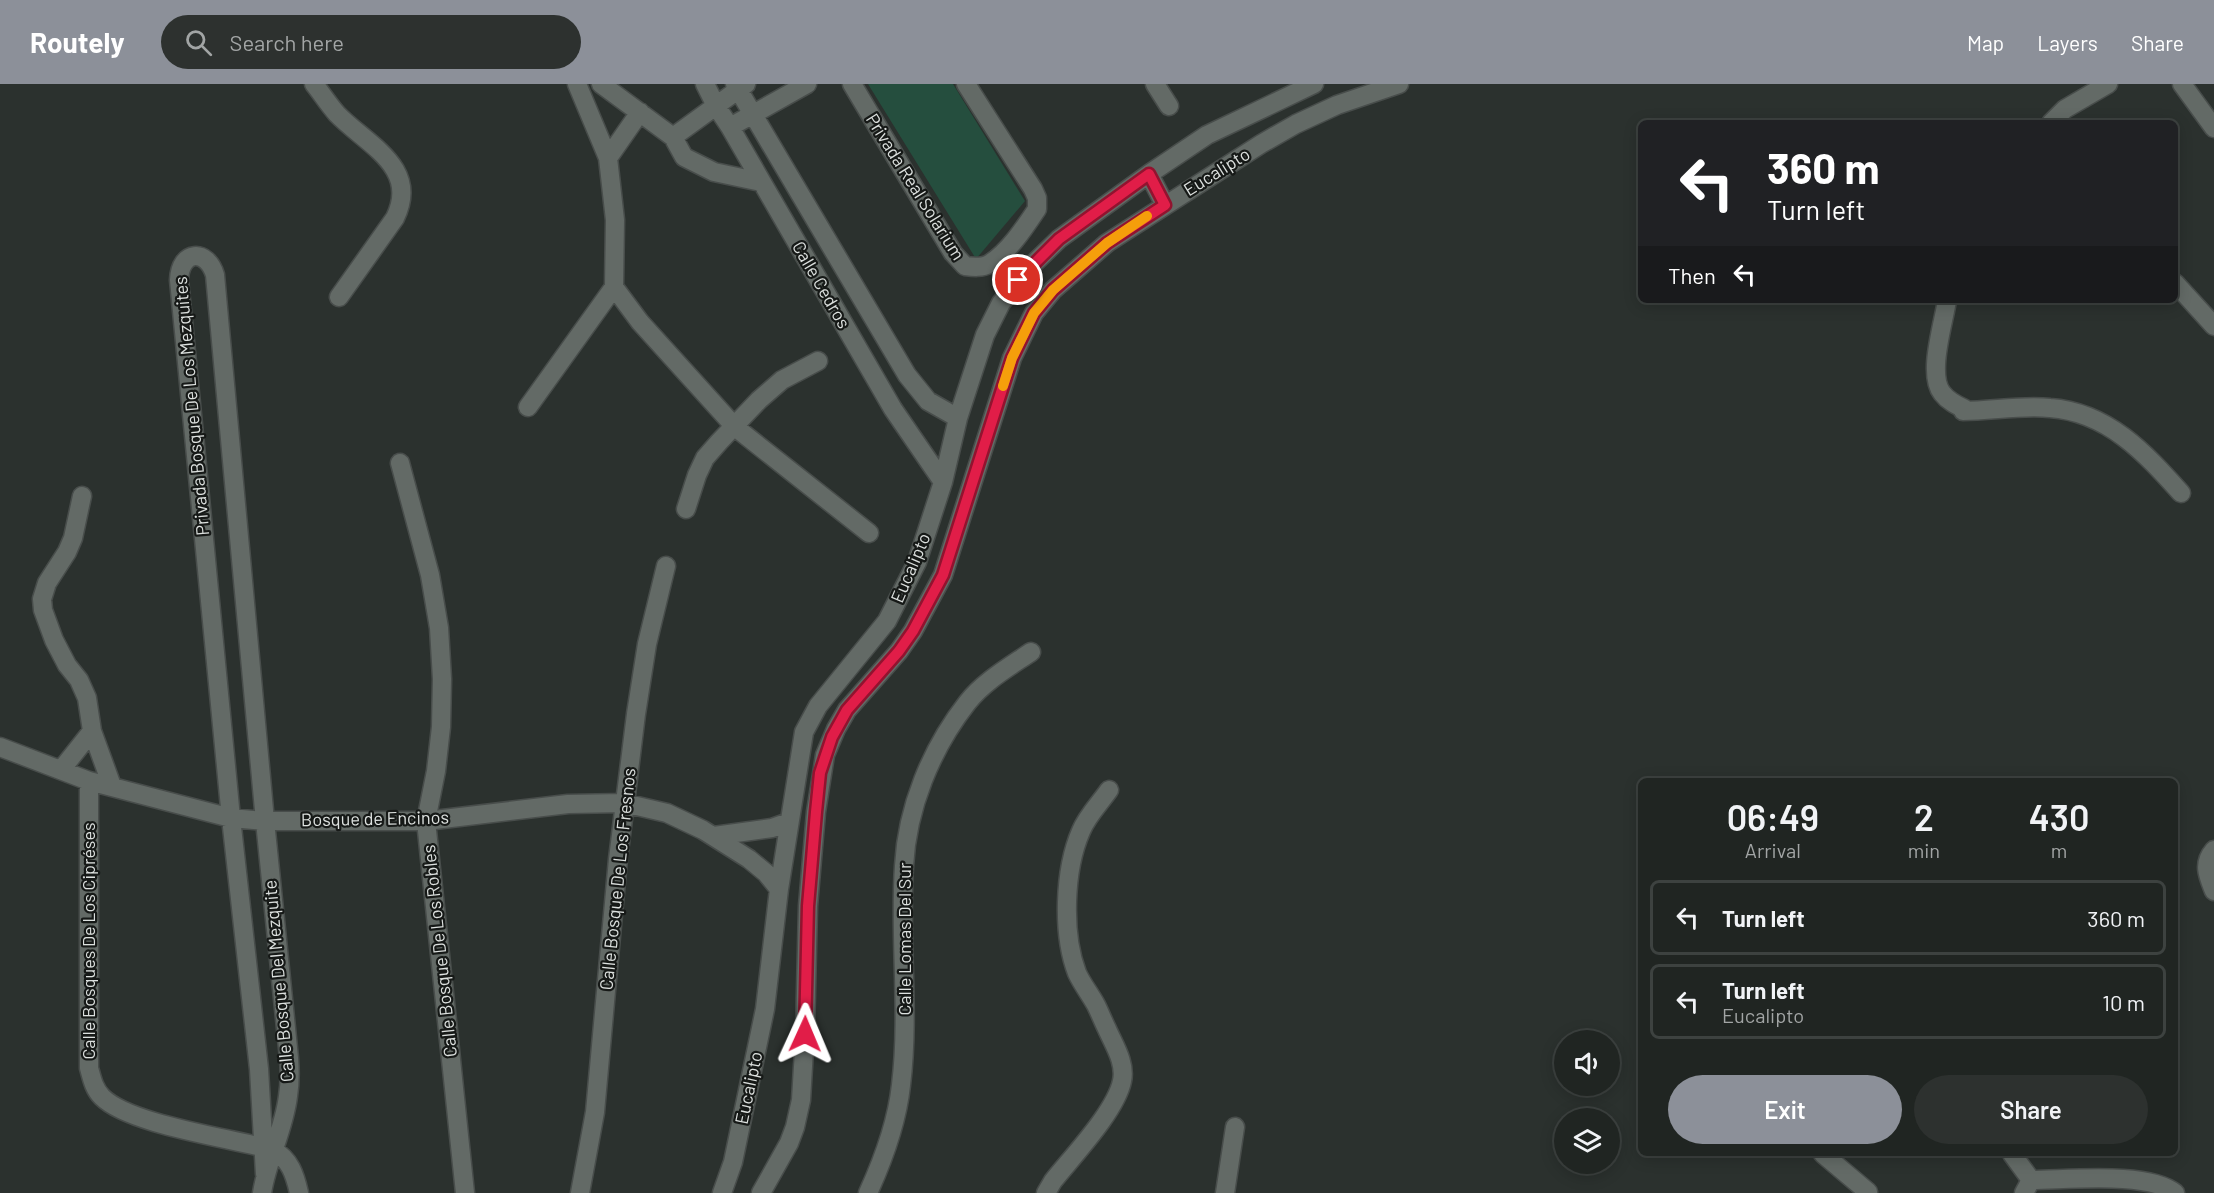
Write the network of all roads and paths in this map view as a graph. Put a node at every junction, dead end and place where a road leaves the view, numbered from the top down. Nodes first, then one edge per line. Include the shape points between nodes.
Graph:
1 (315, 84) edge
2 (577, 84) edge
3 (601, 84) edge
4 (705, 84) edge
5 (807, 84) edge
6 (852, 84) edge
7 (966, 84) edge
8 (1155, 84) edge
9 (1314, 84) edge
10 (1399, 84) edge
11 (2108, 84) edge
12 (2182, 84) edge
13 (740, 86) edge
14 (716, 106) junction
15 (1169, 106) dead end
16 (640, 112) junction
17 (752, 113) junction
18 (2053, 120) edge
19 (730, 127) junction
20 (2214, 128) edge
21 (673, 137) junction
22 (608, 158) junction
23 (1149, 174) junction
24 (761, 182) junction
25 (1165, 205) junction
26 (2178, 286) edge
27 (614, 287) junction
28 (339, 297) dead end
29 (1946, 303) edge
30 (2214, 326) edge
31 (818, 361) dead end
32 (916, 389) junction
33 (528, 407) dead end
34 (893, 409) junction
35 (958, 418) junction
36 (735, 427) junction
37 (400, 463) dead end
38 (943, 482) junction
39 (2181, 493) dead end
40 (82, 496) dead end
41 (686, 509) dead end
42 (869, 533) dead end
43 (666, 567) dead end
44 (1031, 652) dead end
45 (92, 731) junction
46 (0, 747) edge
47 (60, 770) junction
48 (89, 780) junction
49 (112, 786) junction
50 (1109, 790) dead end
51 (624, 803) junction
52 (231, 818) junction
53 (265, 821) junction
54 (426, 821) junction
55 (789, 822) junction
56 (714, 836) junction
57 (2214, 850) edge
58 (779, 889) junction
59 (2214, 891) edge
60 (1235, 1127) dead end
61 (268, 1148) junction
62 (1825, 1156) edge
63 (2013, 1156) edge
64 (2028, 1186) edge
65 (1054, 1189) edge
66 (1868, 1192) edge
67 (262, 1193) edge
68 (299, 1193) edge
69 (465, 1193) edge
70 (580, 1193) edge
71 (722, 1193) edge
72 (761, 1193) edge
73 (868, 1193) edge
74 (1226, 1193) edge
75 (2175, 1193) edge

1 - 28 street via 336,113 387,156 398,171 402,190 396,218
2 - 22 street
3 - 16 street
4 - 14 street, Calle Cedros
5 - 17 street
6 - 7 street, Privada Real Solarium via 960,262 981,267 1017,238 1037,209 1037,198
8 - 15 street
9 - 23 street, Eucalipto via 1207,135
10 - 25 street, Eucalipto via 1296,124
11 - 18 street
12 - 20 street
13 - 14 street
13 - 17 street, Calle Cedros
14 - 19 street, Calle Cedros
14 - 21 street
16 - 21 street
16 - 22 street
17 - 19 street
17 - 32 street, Calle Cedros
19 - 24 street, Calle Cedros
21 - 24 street via 684,158 714,172
22 - 27 street via 615,220
23 - 25 street
23 - 35 street, Eucalipto via 1059,239 1010,290 985,335
24 - 34 street, Calle Cedros
25 - 72 street, Eucalipto via 1107,243 1053,290 1034,313 1012,358 943,575 913,631 847,710 832,737 820,773 814,823 801,1100 789,1143
26 - 30 street
27 - 33 street
27 - 36 street via 639,322
29 - 39 street via 1937,345 1936,378 1940,391 1950,402 1963,411 2051,408 2092,417 2128,438
31 - 36 street via 782,380
32 - 34 street
32 - 35 street, Calle Cedros via 938,408
34 - 38 street, Calle Cedros
35 - 38 street, Eucalipto
36 - 41 street via 705,458
36 - 42 street
37 - 54 street, Calle Bosque De Los Robles via 430,575 439,628 441,727
38 - 55 street, Eucalipto via 918,562 900,598 887,621 818,706 804,732
40 - 45 street via 73,538 42,599 54,640 87,698
43 - 51 street, Calle Bosque De Los Fresnos via 647,644
44 - 73 street, Calle Lomas Del Sur via 968,701 942,740 915,805 904,865 902,1084 885,1155
45 - 47 street
45 - 49 street
46 - 47 street, Bosque de Encinos
47 - 48 street, Bosque de Encinos
48 - 49 street, Bosque de Encinos
48 - 61 street, Calle Bosques De Los Cipréses via 89,1068 94,1086 114,1106 132,1114
49 - 52 street, Bosque de Encinos
50 - 65 street via 1082,829 1074,851 1068,875 1067,922 1078,975 1119,1056 1122,1081 1109,1110
51 - 54 street, Bosque de Encinos via 568,804
51 - 56 street, Bosque de Encinos via 667,813
51 - 70 street, Calle Bosque De Los Fresnos via 595,1112
52 - 53 street, Bosque de Encinos
52 - 53 street, Privada Bosque De Los Mezquites via 179,280 182,263 193,256 206,259 215,275
52 - 61 street, Calle Bosque Del Mezquite
53 - 54 street, Bosque de Encinos
53 - 61 street, Calle Bosque Del Mezquite via 289,1058 289,1096
54 - 69 street, Calle Bosque De Los Robles
55 - 56 street
55 - 58 street, Eucalipto
56 - 58 street, Bosque de Encinos via 766,873
57 - 59 street via 2207,858 2206,871
58 - 71 street, Eucalipto via 765,1009 733,1162
60 - 74 street
61 - 67 street, Calle Bosque Del Mezquite
61 - 68 street via 290,1165
62 - 66 street
63 - 64 street
64 - 75 street via 2139,1179

